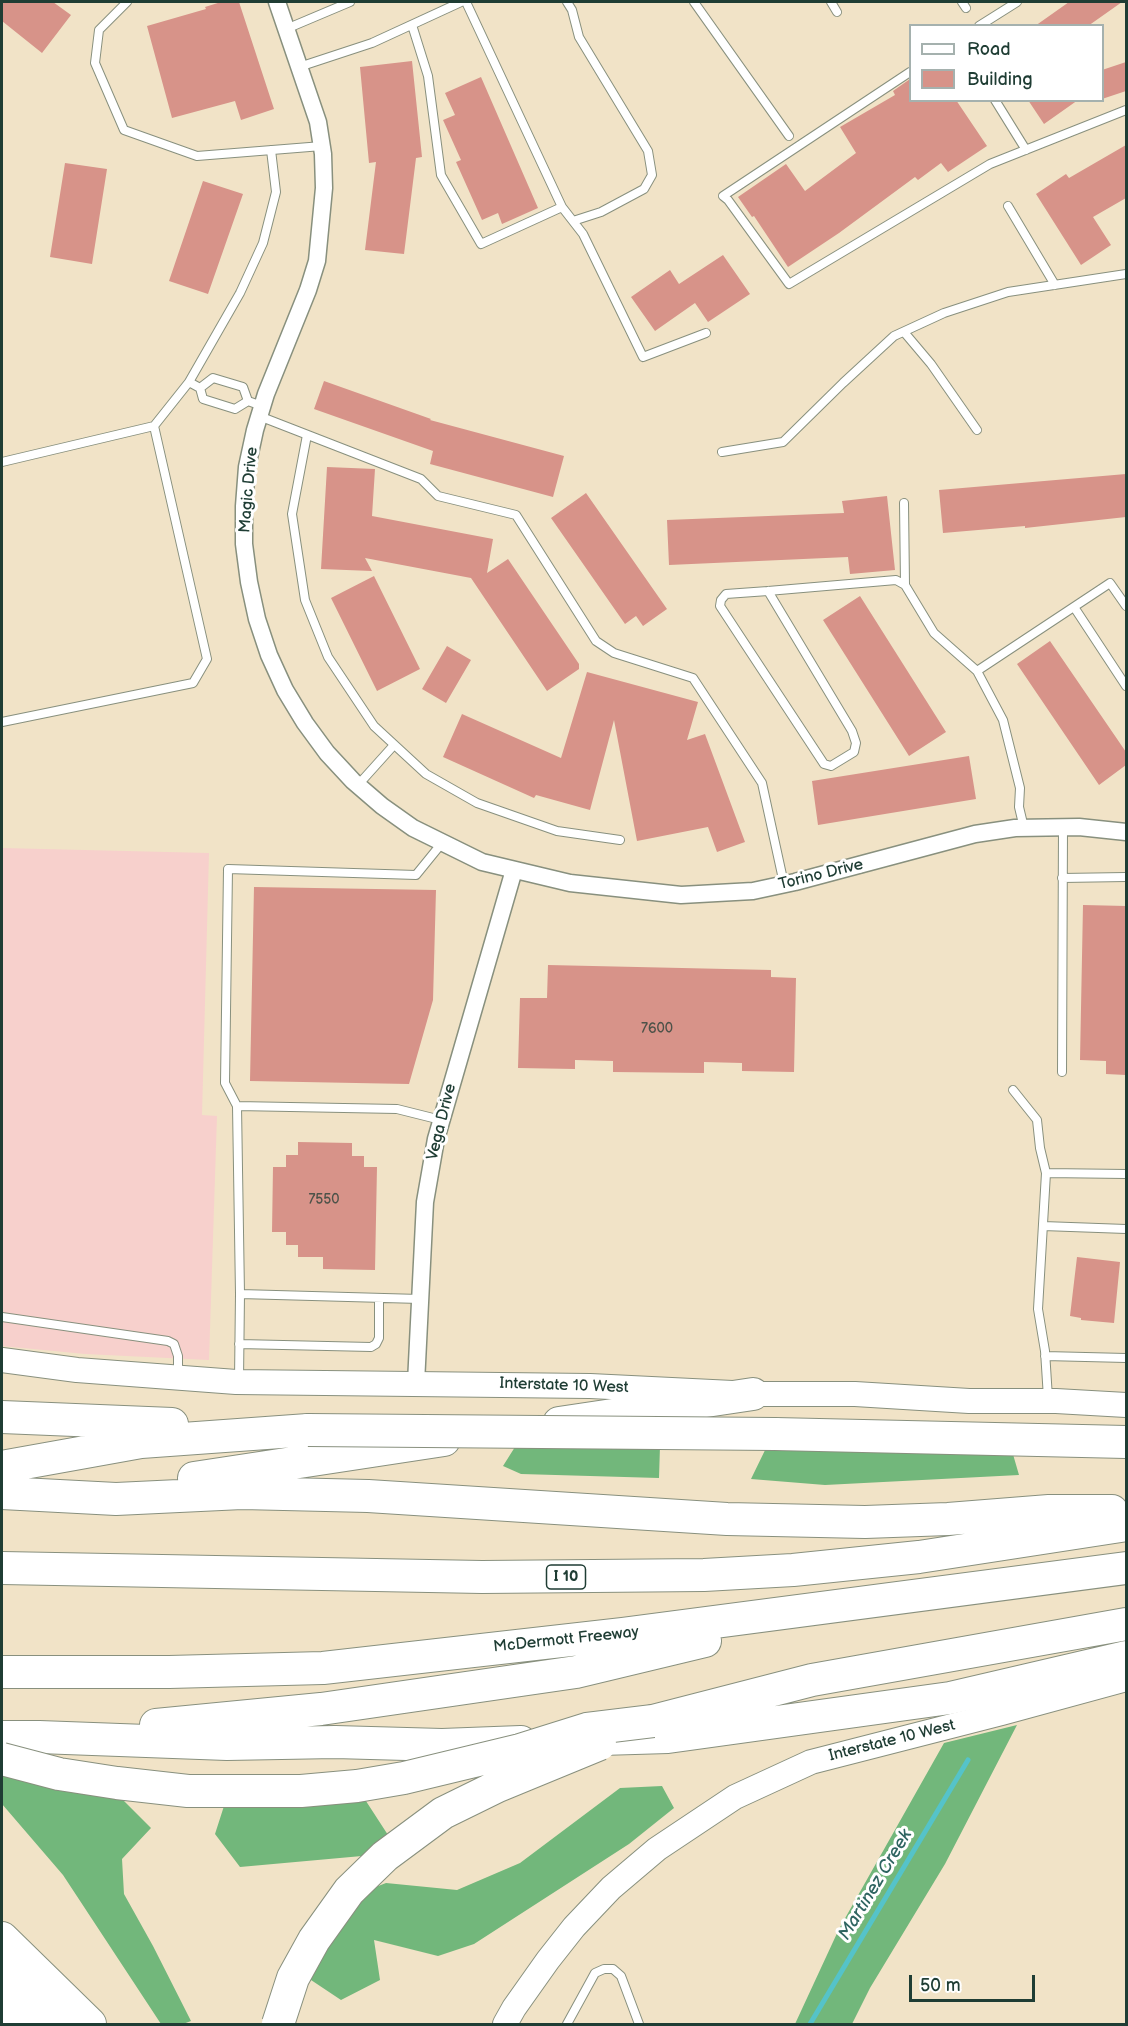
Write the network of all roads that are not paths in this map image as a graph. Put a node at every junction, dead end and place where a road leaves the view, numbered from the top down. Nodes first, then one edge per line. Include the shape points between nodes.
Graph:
1 (127, 2) edge
2 (277, 2) edge
3 (350, 2) edge
4 (461, 2) edge
5 (466, 2) edge
6 (567, 2) edge
7 (694, 2) edge
8 (831, 2) edge
9 (1017, 2) edge
10 (837, 12) dead end
11 (983, 24) edge
12 (412, 25) junction
13 (286, 29) junction
14 (299, 67) junction
15 (909, 73) edge
16 (995, 102) edge
17 (1126, 110) edge
18 (789, 136) dead end
19 (322, 146) junction
20 (271, 150) junction
21 (1026, 150) junction
22 (1008, 206) dead end
23 (562, 207) junction
24 (573, 221) junction
25 (1126, 274) edge
26 (1055, 285) junction
27 (904, 332) junction
28 (706, 333) dead end
29 (189, 382) junction
30 (200, 388) junction
31 (256, 408) junction
32 (154, 426) junction
33 (977, 430) dead end
34 (307, 435) junction
35 (722, 452) dead end
36 (2, 462) edge
37 (904, 503) dead end
38 (905, 585) junction
39 (768, 591) junction
40 (1126, 606) edge
41 (1074, 607) junction
42 (977, 671) junction
43 (1126, 686) edge
44 (2, 722) edge
45 (394, 745) junction
46 (358, 785) junction
47 (1063, 827) junction
48 (1024, 828) junction
49 (1126, 832) edge
50 (620, 840) dead end
51 (442, 843) junction
52 (514, 870) junction
53 (1126, 877) edge
54 (1062, 878) junction
55 (784, 884) junction
56 (1062, 1072) dead end
57 (1013, 1090) dead end
58 (237, 1106) junction
59 (441, 1120) junction
60 (1046, 1173) junction
61 (1126, 1174) edge
62 (1043, 1226) junction
63 (1126, 1229) edge
64 (240, 1294) junction
65 (379, 1298) junction
66 (420, 1299) junction
67 (2, 1317) edge
68 (239, 1344) junction
69 (1045, 1356) junction
70 (1126, 1358) edge
71 (2, 1360) edge
72 (178, 1378) junction
73 (239, 1382) junction
74 (416, 1383) junction
75 (753, 1394) junction
76 (1048, 1401) junction
77 (1126, 1405) edge
78 (2, 1418) edge
79 (308, 1430) junction
80 (1126, 1442) edge
81 (2, 1467) edge
82 (13, 1493) edge
83 (1126, 1511) edge
84 (1126, 1525) edge
85 (2, 1568) edge
86 (1126, 1568) edge
87 (868, 1603) junction
88 (1126, 1624) edge
89 (1126, 1657) edge
90 (2, 1672) edge
91 (1126, 1679) edge
92 (653, 1721) junction
93 (2, 1737) edge
94 (39, 1737) junction
95 (2, 1760) edge
96 (2, 1938) edge
97 (2, 1962) edge
98 (2, 1999) edge
99 (19, 2025) edge
100 (54, 2025) edge
101 (90, 2025) edge
102 (278, 2025) edge
103 (505, 2025) edge
104 (567, 2025) edge
105 (639, 2025) edge

1 - 20 lane via 99,30 95,63 124,130 196,156
2 - 13 street, Magic Drive
3 - 13 lane
4 - 12 lane
5 - 23 lane
6 - 24 lane via 579,37 648,151 652,175 644,189 601,212
7 - 18 lane
8 - 10 lane
9 - 11 lane
12 - 14 lane via 372,44
12 - 23 lane via 428,76 441,175 481,244
13 - 14 street, Magic Drive
14 - 19 street, Magic Drive
15 - 21 lane via 723,196 789,284 990,164
16 - 21 lane
17 - 21 lane
19 - 20 lane
19 - 31 street, Magic Drive via 324,189 317,261
20 - 29 lane via 276,192 263,243 240,293
22 - 26 lane
23 - 24 lane
24 - 28 lane via 643,357
25 - 26 lane
26 - 27 lane via 1008,292 944,313
27 - 33 lane
27 - 35 lane via 894,336 843,382 783,442
29 - 30 lane
29 - 32 lane
30 - 31 lane via 203,399 235,410
30 - 31 lane via 213,378 243,387
31 - 34 lane
31 - 46 street, Magic Drive via 247,467 244,544 257,619 285,690 305,723
32 - 36 lane
32 - 44 lane via 207,659 194,683
34 - 45 lane via 292,514 305,600 327,657 374,726
34 - 55 lane via 421,479 438,496 516,514 596,641 614,653 693,678 762,783
37 - 38 lane
38 - 39 lane via 896,580
38 - 42 lane via 934,633
39 - 39 lane via 726,594 720,606 824,764 831,766 854,752 852,731
40 - 41 lane via 1110,583
41 - 42 lane
41 - 43 lane
42 - 48 lane via 1003,720 1020,788
45 - 46 lane
45 - 50 lane via 426,774 477,803 557,831
46 - 51 street, Magic Drive via 413,828
47 - 48 street, Torino Drive
47 - 49 street, Torino Drive
47 - 54 lane
48 - 55 street, Torino Drive via 975,834
51 - 52 street, Magic Drive via 482,862
51 - 58 lane via 416,875 228,869 225,1083
52 - 55 street, Torino Drive via 570,884 681,895 753,891
52 - 59 street, Vega Drive
53 - 54 lane
54 - 56 lane
57 - 60 lane via 1037,1120
58 - 59 lane via 397,1109
58 - 64 lane
59 - 66 street, Vega Drive via 425,1202
60 - 61 lane
60 - 62 lane
62 - 63 lane
62 - 69 lane via 1038,1309
64 - 65 lane
64 - 68 lane
65 - 66 lane
65 - 68 lane via 379,1338 371,1347
66 - 74 street, Vega Drive
67 - 72 lane via 168,1341 174,1344 178,1356
68 - 73 lane
69 - 70 lane
69 - 76 lane
71 - 72 main road, Interstate 10 West
72 - 73 main road, Interstate 10 West
73 - 74 main road, Interstate 10 West
74 - 75 main road, Interstate 10 West
75 - 76 main road, Interstate 10 West
75 - 82 highway via 178,1480
76 - 77 main road, Interstate 10 West
78 - 79 highway
79 - 80 highway, bridge
79 - 81 highway via 141,1442
82 - 83 highway via 116,1499 242,1493 368,1496 727,1519 865,1522 1049,1511
84 - 85 highway, I 10 via 919,1557 704,1575 482,1577
86 - 87 highway, McDermott Freeway
87 - 90 highway, McDermott Freeway via 323,1668
87 - 94 highway via 576,1672 321,1709
88 - 92 highway via 812,1680
89 - 94 highway via 950,1698 668,1737 442,1745 227,1744
91 - 103 main road, Interstate 10 West via 811,1762 735,1797 657,1849 611,1888 548,1960
92 - 95 highway, bridge via 587,1729 404,1778 301,1791 176,1790 117,1784
92 - 102 highway, bridge via 442,1813 385,1856 349,1891 314,1940 293,1978
93 - 94 highway
96 - 101 highway
97 - 100 highway
98 - 99 highway
104 - 105 lane via 596,1973 604,1969 613,1969 621,1976

